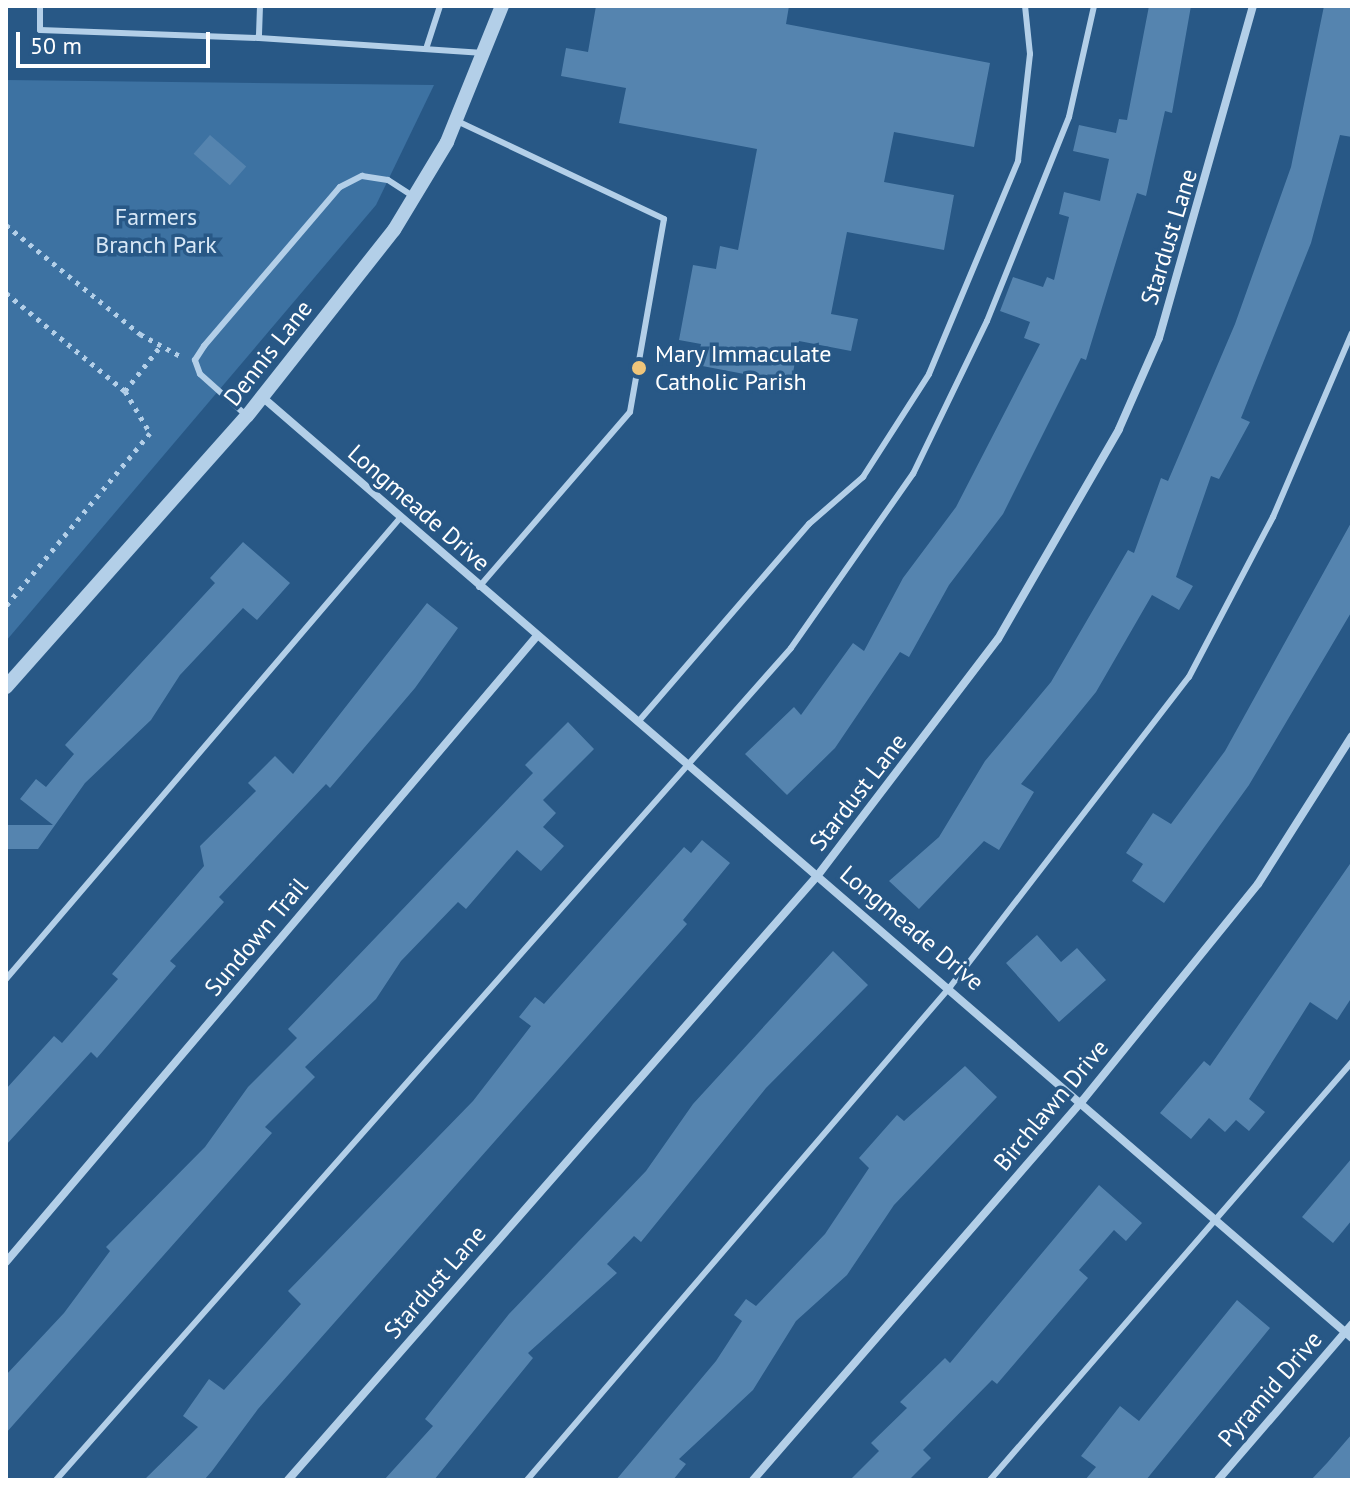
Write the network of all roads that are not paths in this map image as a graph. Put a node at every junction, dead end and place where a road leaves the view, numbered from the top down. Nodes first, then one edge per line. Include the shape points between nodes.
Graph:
1 (40, 6) edge
2 (260, 6) edge
3 (440, 6) edge
4 (502, 6) edge
5 (1025, 6) edge
6 (1094, 6) edge
7 (1253, 6) edge
8 (259, 38) junction
9 (426, 49) junction
10 (484, 53) junction
11 (456, 120) junction
12 (416, 198) junction
13 (1352, 333) edge
14 (261, 396) junction
15 (247, 416) junction
16 (400, 518) junction
17 (479, 587) junction
18 (536, 637) junction
19 (6, 687) edge
20 (638, 722) junction
21 (1352, 736) edge
22 (686, 764) junction
23 (818, 875) junction
24 (6, 979) edge
25 (950, 987) junction
26 (1352, 1062) edge
27 (1083, 1100) junction
28 (1217, 1217) junction
29 (6, 1262) edge
30 (1352, 1324) edge
31 (1349, 1335) edge
32 (56, 1480) edge
33 (288, 1480) edge
34 (527, 1480) edge
35 (753, 1480) edge
36 (990, 1480) edge
37 (1218, 1480) edge

1 - 8 lane via 40,30
2 - 8 lane
3 - 9 lane
4 - 10 street, Dennis Lane
5 - 20 lane via 1030,54 1018,161 929,374 863,477 809,524
6 - 22 lane via 1069,117 987,321 913,474 791,648
7 - 23 street, Stardust Lane via 1159,338 1119,429 998,639
8 - 9 lane
9 - 10 lane
10 - 11 street, Dennis Lane
11 - 12 street, Dennis Lane
11 - 17 lane via 664,219 630,412
12 - 14 street, Dennis Lane
12 - 15 lane via 388,180 362,176 340,187 195,360
13 - 25 lane via 1273,517 1189,677
14 - 15 street, Dennis Lane
14 - 16 street, Longmeade Drive
15 - 19 street, Dennis Lane
16 - 17 street, Longmeade Drive
16 - 24 lane
17 - 18 street, Longmeade Drive
18 - 20 street, Longmeade Drive
18 - 29 street, Sundown Trail
20 - 22 street, Longmeade Drive
21 - 27 street, Birchlawn Drive via 1258,884
22 - 23 street, Longmeade Drive
22 - 32 lane
23 - 25 street, Longmeade Drive
23 - 33 street, Stardust Lane
25 - 27 street, Longmeade Drive
25 - 34 lane
26 - 28 lane
27 - 28 street, Longmeade Drive
27 - 35 street, Birchlawn Drive
28 - 31 street, Longmeade Drive
28 - 36 lane
30 - 31 street, Pyramid Drive
31 - 37 street, Pyramid Drive

